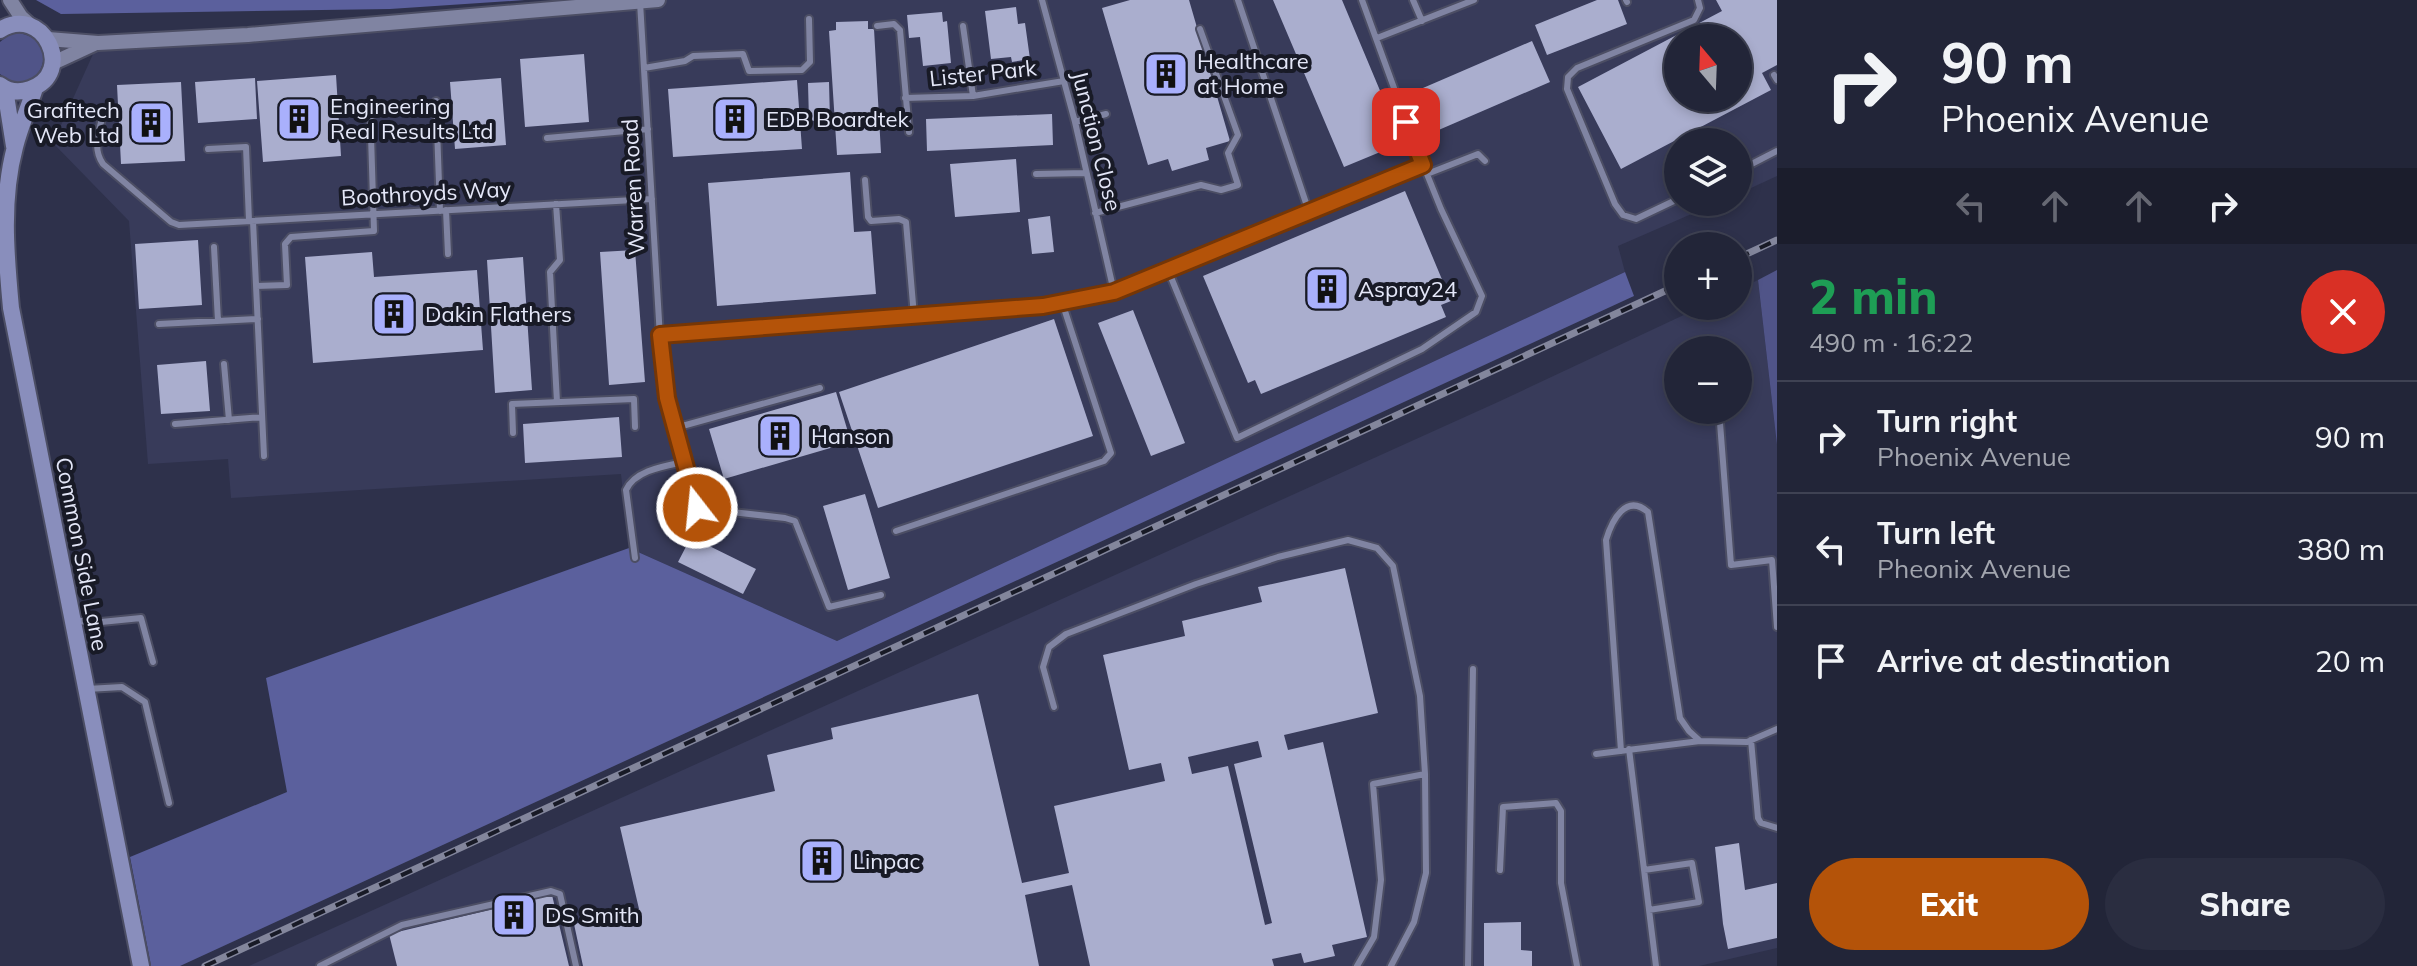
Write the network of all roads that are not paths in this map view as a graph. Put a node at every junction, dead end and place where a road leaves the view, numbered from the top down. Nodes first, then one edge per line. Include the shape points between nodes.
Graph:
1 (10, 0) edge
2 (658, 0) edge
3 (1042, 0) edge
4 (1238, 0) edge
5 (1362, 0) edge
6 (1413, 0) edge
7 (1474, 0) edge
8 (1698, 0) edge
9 (640, 2) edge
10 (809, 19) dead end
11 (1422, 21) junction
12 (31, 26) junction
13 (877, 26) dead end
14 (963, 26) dead end
15 (1200, 29) dead end
16 (0, 30) edge
17 (1377, 38) junction
18 (48, 39) junction
19 (98, 43) junction
20 (53, 63) junction
21 (644, 68) junction
22 (1064, 81) junction
23 (2, 87) edge
24 (35, 88) junction
25 (1394, 88) dead end
26 (973, 96) junction
27 (905, 98) junction
28 (436, 101) dead end
29 (370, 104) dead end
30 (103, 114) dead end
31 (1106, 114) dead end
32 (1075, 122) junction
33 (1406, 122) dead end
34 (648, 129) junction
35 (909, 132) dead end
36 (547, 138) dead end
37 (14, 148) junction
38 (208, 149) dead end
39 (1777, 151) edge
40 (1485, 161) dead end
41 (1752, 164) edge
42 (1423, 165) junction
43 (1086, 173) junction
44 (1036, 174) dead end
45 (1427, 174) junction
46 (865, 180) dead end
47 (652, 199) junction
48 (556, 204) junction
49 (3, 205) edge
50 (1664, 206) edge
51 (443, 211) junction
52 (1309, 212) junction
53 (1095, 213) junction
54 (374, 214) junction
55 (251, 221) junction
56 (214, 247) dead end
57 (448, 254) dead end
58 (1168, 270) junction
59 (256, 286) junction
60 (1114, 292) junction
61 (1062, 302) junction
62 (914, 316) junction
63 (258, 319) junction
64 (218, 321) junction
65 (159, 324) dead end
66 (660, 335) junction
67 (224, 364) dead end
68 (820, 388) dead end
69 (557, 402) junction
70 (262, 417) junction
71 (229, 420) junction
72 (175, 424) dead end
73 (1720, 424) edge
74 (635, 427) dead end
75 (675, 428) junction
76 (513, 433) dead end
77 (264, 456) dead end
78 (684, 462) junction
79 (896, 531) dead end
80 (635, 558) dead end
81 (881, 595) dead end
82 (73, 619) junction
83 (1777, 627) edge
84 (153, 662) dead end
85 (1473, 669) dead end
86 (87, 689) junction
87 (1054, 707) dead end
88 (1777, 729) edge
89 (1751, 740) junction
90 (1700, 741) junction
91 (1625, 750) junction
92 (1596, 754) dead end
93 (1425, 774) junction
94 (169, 803) dead end
95 (1777, 828) edge
96 (1500, 870) dead end
97 (1644, 870) junction
98 (1649, 910) junction
99 (141, 966) edge
100 (320, 966) edge
101 (576, 966) edge
102 (1357, 966) edge
103 (1391, 966) edge
104 (1468, 966) edge
105 (1577, 966) edge
106 (1656, 966) edge

1 - 12 street
2 - 9 street
3 - 22 lane, Junction Close
4 - 52 lane
5 - 17 lane
6 - 11 lane
7 - 11 lane
8 - 50 lane via 1694,20 1577,68 1568,77 1567,89 1623,215 1636,219
9 - 19 street
9 - 21 lane, Warren Road
10 - 21 lane via 810,62 802,70 749,71 743,54 693,56
11 - 17 lane
12 - 16 main road
12 - 18 main road
13 - 27 lane, Lister Park via 894,24 900,30
14 - 26 lane
15 - 53 lane via 1238,135 1228,153 1238,185 1221,190 1201,185
17 - 25 lane
18 - 19 street
18 - 20 main road
19 - 20 street
20 - 24 main road, Common Side Lane
21 - 34 lane, Warren Road
22 - 26 lane, Lister Park
22 - 32 lane, Junction Close
23 - 24 main road
23 - 37 main road, Common Side Lane
24 - 37 main road, Common Side Lane
26 - 27 lane, Lister Park
27 - 35 lane, Lister Park
28 - 51 lane
29 - 54 lane
30 - 55 lane, Boothroyds Way via 95,147 103,164 171,222
31 - 32 lane
32 - 43 lane, Junction Close
33 - 42 lane
34 - 36 lane
34 - 47 lane, Warren Road
37 - 49 main road, Common Side Lane
38 - 55 lane via 246,147
39 - 41 lane
40 - 45 lane via 1478,154
42 - 45 lane
42 - 52 lane
43 - 44 lane
43 - 53 lane, Junction Close
45 - 58 lane via 1482,296 1476,312 1422,349 1237,438
46 - 62 lane via 871,221 906,222
47 - 48 lane, Boothroyds Way
47 - 66 lane, Warren Road
48 - 51 lane, Boothroyds Way
48 - 69 lane via 560,260 550,272
49 - 82 main road, Common Side Lane via 11,308
51 - 54 lane, Boothroyds Way
51 - 57 lane
52 - 58 lane
53 - 60 lane, Junction Close
54 - 55 lane, Boothroyds Way
54 - 59 lane via 374,231 291,237 285,244 287,285
55 - 59 lane
56 - 64 lane
58 - 60 lane
59 - 63 lane
60 - 61 lane
61 - 62 lane
61 - 79 lane via 1110,457
62 - 66 lane
63 - 64 lane
63 - 70 lane
64 - 65 lane
66 - 75 lane, Warren Road
67 - 71 lane
68 - 75 lane
69 - 74 lane via 634,399
69 - 76 lane via 512,404
70 - 71 lane
70 - 77 lane
71 - 72 lane
73 - 83 lane via 1731,565 1772,560
75 - 78 lane, Warren Road
78 - 80 lane via 658,468 629,484
78 - 81 lane, Warren Road via 697,508 795,521 829,607
82 - 84 lane via 91,623 141,618
82 - 86 main road, Common Side Lane
85 - 104 lane
86 - 94 lane via 122,687 145,702
86 - 99 main road, Common Side Lane
87 - 93 lane via 1043,667 1049,647 1066,634 1251,566 1348,540 1377,548 1393,566 1420,696
88 - 89 lane
89 - 90 lane
89 - 95 lane via 1758,818
90 - 91 lane
90 - 91 lane via 1680,718 1648,512 1632,505 1611,523 1606,540
91 - 92 lane
91 - 97 lane
93 - 102 lane via 1373,784 1381,880 1374,937
93 - 103 lane via 1426,873 1414,922
96 - 105 lane via 1503,807 1556,803 1561,811 1561,883
97 - 98 lane
97 - 98 lane via 1692,863 1699,902
98 - 106 lane
100 - 101 lane via 402,925 551,891 560,894

